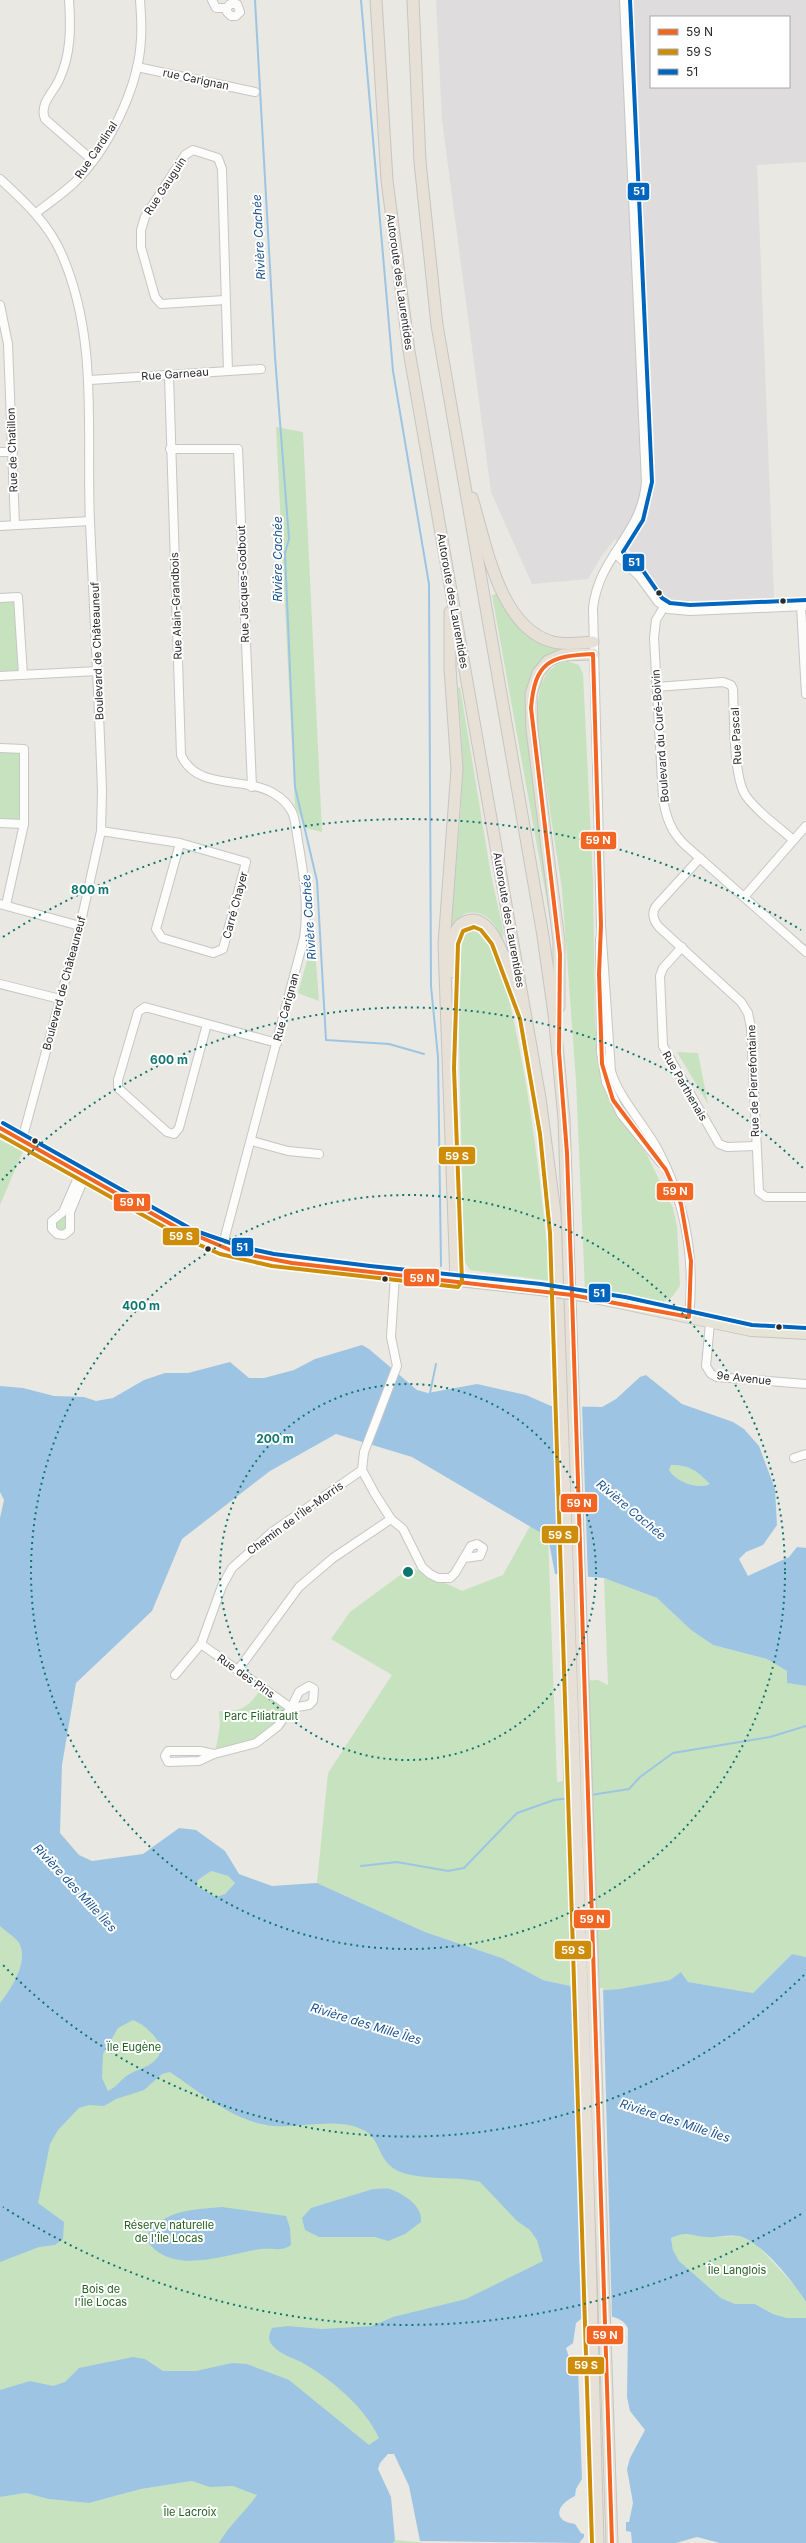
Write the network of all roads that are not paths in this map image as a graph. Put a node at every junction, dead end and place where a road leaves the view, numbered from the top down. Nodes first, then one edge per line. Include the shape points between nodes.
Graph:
1 (69, 0) edge
2 (140, 0) edge
3 (212, 0) edge
4 (376, 0) edge
5 (414, 0) edge
6 (624, 0) edge
7 (227, 8) dead end
8 (138, 66) junction
9 (255, 92) dead end
10 (92, 160) junction
11 (0, 178) edge
12 (36, 213) junction
13 (224, 300) junction
14 (0, 305) edge
15 (261, 369) dead end
16 (228, 371) junction
17 (169, 375) junction
18 (90, 380) junction
19 (456, 441) junction
20 (170, 449) junction
21 (0, 452) edge
22 (13, 452) junction
23 (90, 521) junction
24 (15, 525) junction
25 (0, 526) edge
26 (615, 552) junction
27 (449, 579) junction
28 (0, 598) edge
29 (803, 606) edge
30 (664, 607) junction
31 (593, 642) junction
32 (593, 654) junction
33 (98, 671) junction
34 (23, 675) junction
35 (0, 676) edge
36 (656, 687) junction
37 (806, 694) edge
38 (0, 748) edge
39 (252, 787) junction
40 (0, 823) edge
41 (24, 824) junction
42 (806, 826) edge
43 (101, 831) junction
44 (793, 840) junction
45 (180, 843) junction
46 (700, 858) junction
47 (744, 897) junction
48 (3, 905) edge
49 (601, 925) junction
50 (80, 926) junction
51 (682, 947) junction
52 (806, 952) edge
53 (0, 984) edge
54 (60, 999) junction
55 (526, 1017) junction
56 (206, 1024) junction
57 (277, 1043) junction
58 (559, 1052) junction
59 (448, 1068) junction
60 (0, 1128) edge
61 (22, 1140) junction
62 (252, 1140) junction
63 (755, 1146) junction
64 (319, 1154) dead end
65 (666, 1170) junction
66 (83, 1174) junction
67 (806, 1196) edge
68 (222, 1248) junction
69 (395, 1275) junction
70 (456, 1281) junction
71 (689, 1317) junction
72 (710, 1322) junction
73 (806, 1334) edge
74 (806, 1384) edge
75 (806, 1454) edge
76 (794, 1458) dead end
77 (362, 1470) junction
78 (391, 1519) junction
79 (464, 1558) dead end
80 (201, 1644) junction
81 (238, 1670) junction
82 (176, 1675) dead end
83 (214, 1754) junction
84 (598, 2543) edge
85 (612, 2543) edge

1 - 10 street via 70,31 65,62 59,80 44,105 43,113 45,119
2 - 8 street, Rue Cardinal via 141,40
3 - 7 street via 216,8
4 - 27 highway, Autoroute des Laurentides via 382,116 396,256 412,372
5 - 19 highway via 418,137 425,218 437,325
6 - 26 street via 646,482 637,518
8 - 9 street, rue Carignan
8 - 10 street, Rue Cardinal via 127,100 110,134
10 - 12 street, Rue Cardinal via 75,182
11 - 12 street, Boulevard de Châteauneuf
12 - 18 street, Boulevard de Châteauneuf via 62,254 73,286
13 - 13 street, Rue Gauguin via 222,170 218,158 193,150 185,155 145,217 141,230 141,247 155,297 161,304
13 - 16 street, Rue Gauguin
14 - 22 street, Rue de Chatillon via 8,344
15 - 16 street, Rue Garneau
16 - 17 street, Rue Garneau
17 - 18 street, Rue Garneau
17 - 20 street, Rue Alain-Grandbois
18 - 23 street, Boulevard de Châteauneuf
19 - 31 highway via 493,568 513,612 529,629 547,640 566,644
19 - 58 highway via 539,907
20 - 39 street, Rue Alain-Grandbois via 181,755 186,766 200,776
20 - 39 street, Rue Jacques-Godbout via 238,449
21 - 22 street
22 - 24 street, Rue de Chatillon
23 - 24 street
23 - 33 street, Boulevard de Châteauneuf
24 - 25 street
26 - 30 street
26 - 31 street via 597,585 593,608
27 - 55 highway, Autoroute des Laurentides
27 - 59 highway via 450,668 457,762 444,926
28 - 34 street via 18,597
29 - 30 street via 690,611
29 - 37 street
30 - 36 street, Boulevard du Curé-Boivin via 655,625
31 - 32 street
32 - 49 street
32 - 58 highway via 562,655 548,661 538,673 531,694 532,730 551,862 560,954
33 - 34 street
33 - 43 street, Boulevard de Châteauneuf
34 - 35 street
36 - 44 street, Rue Pascal via 723,682 731,684 738,773 742,789 749,800
36 - 46 street, Boulevard du Curé-Boivin via 666,814 679,839
38 - 41 street via 24,748
39 - 57 street, Rue Carignan via 272,792 286,803 293,813 304,875 307,917 304,938
40 - 41 street
41 - 48 street
42 - 44 street
43 - 45 street, Carré Chayer
43 - 50 street, Boulevard de Châteauneuf
44 - 47 street
45 - 45 street, Carré Chayer via 246,862 224,949 213,953 162,938 156,929
46 - 47 street, Boulevard du Curé-Boivin
46 - 51 street, Rue de Pierrefontaine via 654,910 657,924
47 - 52 street, Boulevard du Curé-Boivin
48 - 50 street
49 - 65 street via 609,1058 613,1076 660,1153
49 - 65 street via 599,970 604,1075 621,1114
50 - 54 street, Boulevard de Châteauneuf
51 - 63 street, Rue de Pierrefontaine via 738,999 750,1018
51 - 63 street, Rue Parthenais via 663,968 660,976 663,1046 719,1144 727,1147
53 - 54 street
54 - 61 street, Boulevard de Châteauneuf
55 - 59 highway via 500,947 491,931 478,921 460,925 452,943
55 - 84 highway, Autoroute des Laurentides via 551,1177 557,1253
56 - 56 street via 145,1007 138,1012 118,1080 118,1088 167,1132 174,1134 179,1128
56 - 57 street
57 - 62 street, Rue Carignan
58 - 85 highway via 567,1153 575,1376
59 - 70 highway
60 - 61 main road
61 - 66 main road
62 - 64 street via 288,1151
62 - 68 street, Rue Carignan
63 - 67 street, Rue de Pierrefontaine via 757,1186 760,1193 769,1198
65 - 71 street via 687,1228 691,1298
66 - 66 street via 64,1211 52,1221 52,1229 57,1234 64,1235 70,1230 70,1212
66 - 68 main road via 190,1235
68 - 69 main road via 263,1258
69 - 70 main road
69 - 77 street via 391,1339 398,1362 396,1373 364,1452
70 - 71 main road, bridge via 590,1297
71 - 72 main road
72 - 73 main road via 766,1333
72 - 74 street, 9e Avenue via 706,1362 707,1371 711,1374 718,1377
75 - 76 street
77 - 78 street
77 - 80 street, Chemin de l'Île-Morris via 272,1532 232,1568 222,1586
78 - 79 street via 403,1529 422,1567 438,1578 450,1578
78 - 81 street via 333,1558 299,1587
80 - 81 street, Rue des Pins
80 - 82 street, Chemin de l'Île-Morris
81 - 83 street, Rue des Pins via 291,1708 278,1726 256,1743
83 - 83 street, Rue des Pins via 199,1761 168,1762 165,1756 168,1751 200,1751

